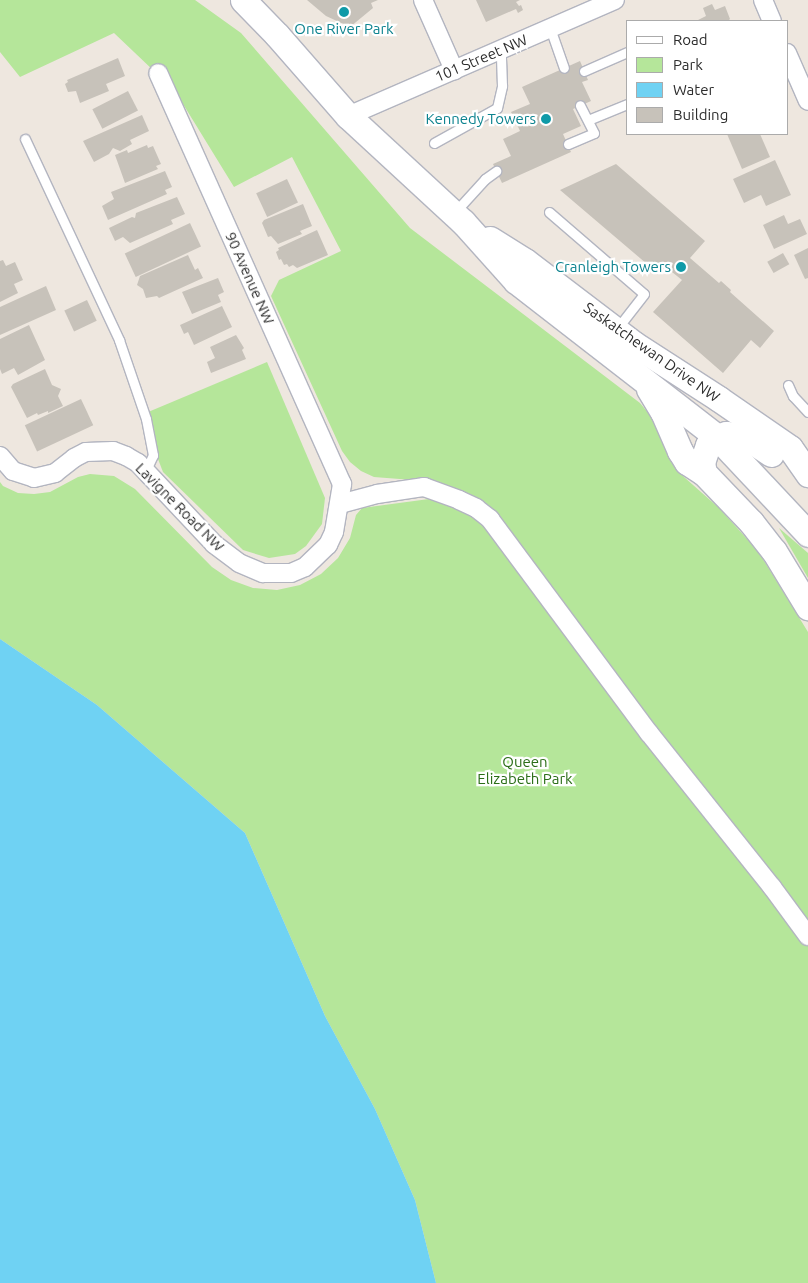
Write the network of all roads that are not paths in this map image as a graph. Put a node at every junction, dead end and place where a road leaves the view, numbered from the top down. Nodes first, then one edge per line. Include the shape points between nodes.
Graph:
1 (243, 0) edge
2 (423, 0) edge
3 (615, 0) edge
4 (763, 0) edge
5 (595, 4) edge
6 (772, 20) edge
7 (550, 28) junction
8 (501, 49) junction
9 (626, 52) edge
10 (788, 55) edge
11 (564, 68) dead end
12 (454, 70) junction
13 (584, 71) dead end
14 (158, 73) dead end
15 (808, 101) edge
16 (626, 104) edge
17 (580, 105) dead end
18 (348, 116) junction
19 (588, 120) junction
20 (25, 139) dead end
21 (434, 143) dead end
22 (568, 144) dead end
23 (496, 171) dead end
24 (549, 212) dead end
25 (458, 218) junction
26 (616, 330) junction
27 (640, 376) junction
28 (788, 385) dead end
29 (808, 412) edge
30 (717, 437) junction
31 (0, 456) edge
32 (145, 472) junction
33 (704, 473) junction
34 (808, 474) edge
35 (342, 484) joint
36 (808, 485) edge
37 (340, 504) junction
38 (808, 534) edge
39 (808, 607) edge
40 (808, 936) edge

1 - 18 main road, Saskatchewan Drive NW
2 - 12 street
3 - 5 street, 101 Street NW
4 - 6 street
5 - 7 street, 101 Street NW
7 - 8 street, 101 Street NW
7 - 11 lane
8 - 12 street, 101 Street NW
8 - 21 lane via 502,86 497,108
9 - 13 lane
10 - 15 street
12 - 18 street, 101 Street NW
14 - 35 street, 90 Avenue NW
16 - 19 lane
17 - 19 lane
18 - 25 main road, Saskatchewan Drive NW
19 - 22 lane via 594,133
20 - 32 lane via 119,340 146,420 153,455
23 - 25 lane via 485,178
24 - 26 lane via 644,294
25 - 26 main road, Saskatchewan Drive NW via 525,261
25 - 27 main road, Saskatchewan Drive NW via 516,280
26 - 34 main road, Saskatchewan Drive NW via 790,448
27 - 30 main road, Saskatchewan Drive NW
27 - 33 main road via 663,412 687,462
28 - 29 lane via 793,396
30 - 33 main road via 703,454
30 - 36 main road via 726,434 747,438 783,462
30 - 38 main road, Saskatchewan Drive NW
31 - 32 street, Lavigne Road NW via 13,471 23,476 44,477 74,458 100,450 113,451 138,463
32 - 37 street, Lavigne Road NW via 214,544 239,563 263,573 291,573 317,557 334,532
33 - 39 main road via 751,522
35 - 37 street, Lavigne Road NW
37 - 40 street via 377,494 424,488 459,500 490,519 649,734

